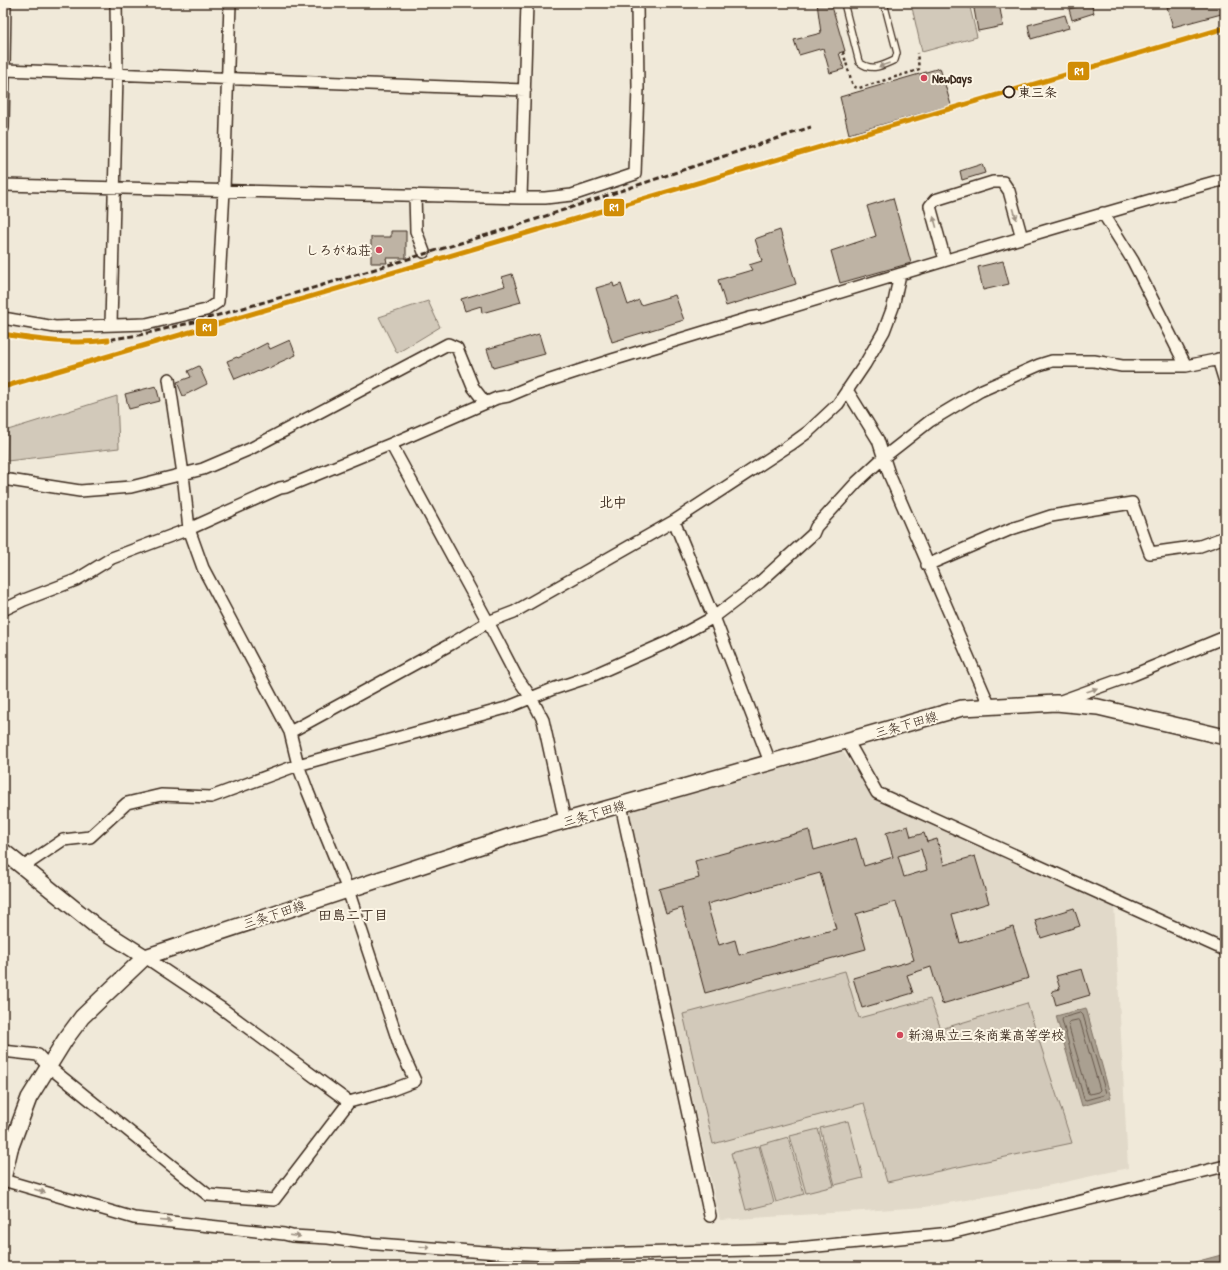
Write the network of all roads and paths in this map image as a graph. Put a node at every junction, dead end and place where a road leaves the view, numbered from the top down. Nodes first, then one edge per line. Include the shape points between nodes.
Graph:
1 (5, 3) edge
2 (116, 3) edge
3 (230, 3) edge
4 (527, 3) edge
5 (637, 3) edge
6 (844, 3) edge
7 (884, 3) edge
8 (4, 70) junction
9 (117, 74) junction
10 (228, 78) junction
11 (525, 90) junction
12 (3, 128) edge
13 (1225, 179) edge
14 (3, 185) edge
15 (113, 188) junction
16 (224, 190) junction
17 (415, 195) junction
18 (521, 198) junction
19 (1103, 214) junction
20 (1022, 238) junction
21 (424, 252) dead end
22 (945, 260) junction
23 (900, 274) junction
24 (3, 318) edge
25 (111, 326) junction
26 (1222, 358) edge
27 (1186, 366) junction
28 (168, 380) dead end
29 (1225, 382) edge
30 (847, 390) junction
31 (490, 402) junction
32 (392, 444) junction
33 (884, 457) junction
34 (183, 474) junction
35 (3, 479) edge
36 (674, 521) junction
37 (189, 529) junction
38 (1225, 537) edge
39 (928, 565) junction
40 (3, 610) edge
41 (714, 618) junction
42 (488, 622) junction
43 (1225, 637) edge
44 (532, 699) junction
45 (1056, 703) junction
46 (990, 706) junction
47 (290, 732) junction
48 (1225, 737) edge
49 (847, 740) junction
50 (770, 762) junction
51 (298, 765) junction
52 (621, 805) junction
53 (565, 821) junction
54 (3, 851) edge
55 (23, 867) junction
56 (348, 890) junction
57 (1225, 950) edge
58 (145, 957) junction
59 (3, 1052) edge
60 (48, 1066) junction
61 (348, 1102) junction
62 (1225, 1166) edge
63 (4, 1173) edge
64 (710, 1216) dead end

1 - 8 street
2 - 9 street
3 - 10 street
4 - 11 street
5 - 18 street via 635,174 572,195
7 -> 6 lane via 897,53 895,60 874,68 859,62
8 - 9 street
8 - 12 street
9 - 10 street
9 - 15 street
10 - 11 street
10 - 16 street
11 - 18 street
13 - 19 street
14 - 15 street
15 - 16 street
15 - 25 street
16 - 17 street
16 - 25 street via 218,302 206,310 146,324
17 - 18 street
17 - 21 street via 416,231
19 - 20 street
19 - 27 street via 1133,261
20 - 22 street
22 -> 20 street via 930,206 935,200 993,182 1003,182 1009,191
22 - 23 street
23 - 30 street via 893,307 884,331
23 - 31 street via 612,360
24 - 25 street via 55,327
26 - 27 street
26 - 29 street
27 - 33 street via 1122,366 1094,361 1052,361 980,391 930,421
28 - 34 street
30 - 33 street via 878,440
30 - 36 street via 838,404 808,432
31 - 32 street
31 - 34 street via 483,400 473,387 457,348 448,344 250,449
32 - 37 street via 280,488
32 - 42 street
33 - 39 street
33 - 41 street via 857,482 816,526 812,534 760,582
34 - 35 street via 131,487 80,491
34 - 37 street
36 - 41 street
36 - 42 street via 514,612
37 - 40 street via 112,558 76,580
37 - 47 street via 203,568
38 - 39 street via 1200,546 1150,553 1132,503 1050,516 1011,529
39 - 46 street
41 - 44 street via 668,642
41 - 50 street
42 - 44 street via 516,676
42 - 47 street
45 -> 43 street
44 - 51 street
44 - 53 street via 543,720
45 - 46 main road, 三条下田線
45 - 48 main road, 三条下田線 via 1098,706
46 - 49 main road, 三条下田線 via 962,708
47 - 51 street
49 - 50 main road, 三条下田線
49 - 57 street via 877,793
50 - 52 main road, 三条下田線
51 - 55 street via 211,797 161,794 127,803 90,837 63,840
51 - 56 street
52 - 53 main road, 三条下田線
52 - 64 street
53 - 56 main road, 三条下田線 via 514,835
54 - 55 main road
55 - 58 main road via 96,926
56 - 58 main road, 三条下田線
56 - 61 street via 401,1050 415,1081
58 - 60 main road via 82,1017
58 - 61 street via 221,1008
59 - 60 street via 38,1055
60 - 61 street via 208,1195 274,1200
60 - 63 main road via 28,1098
63 -> 62 street via 134,1218 364,1243 552,1255 787,1249 951,1232

